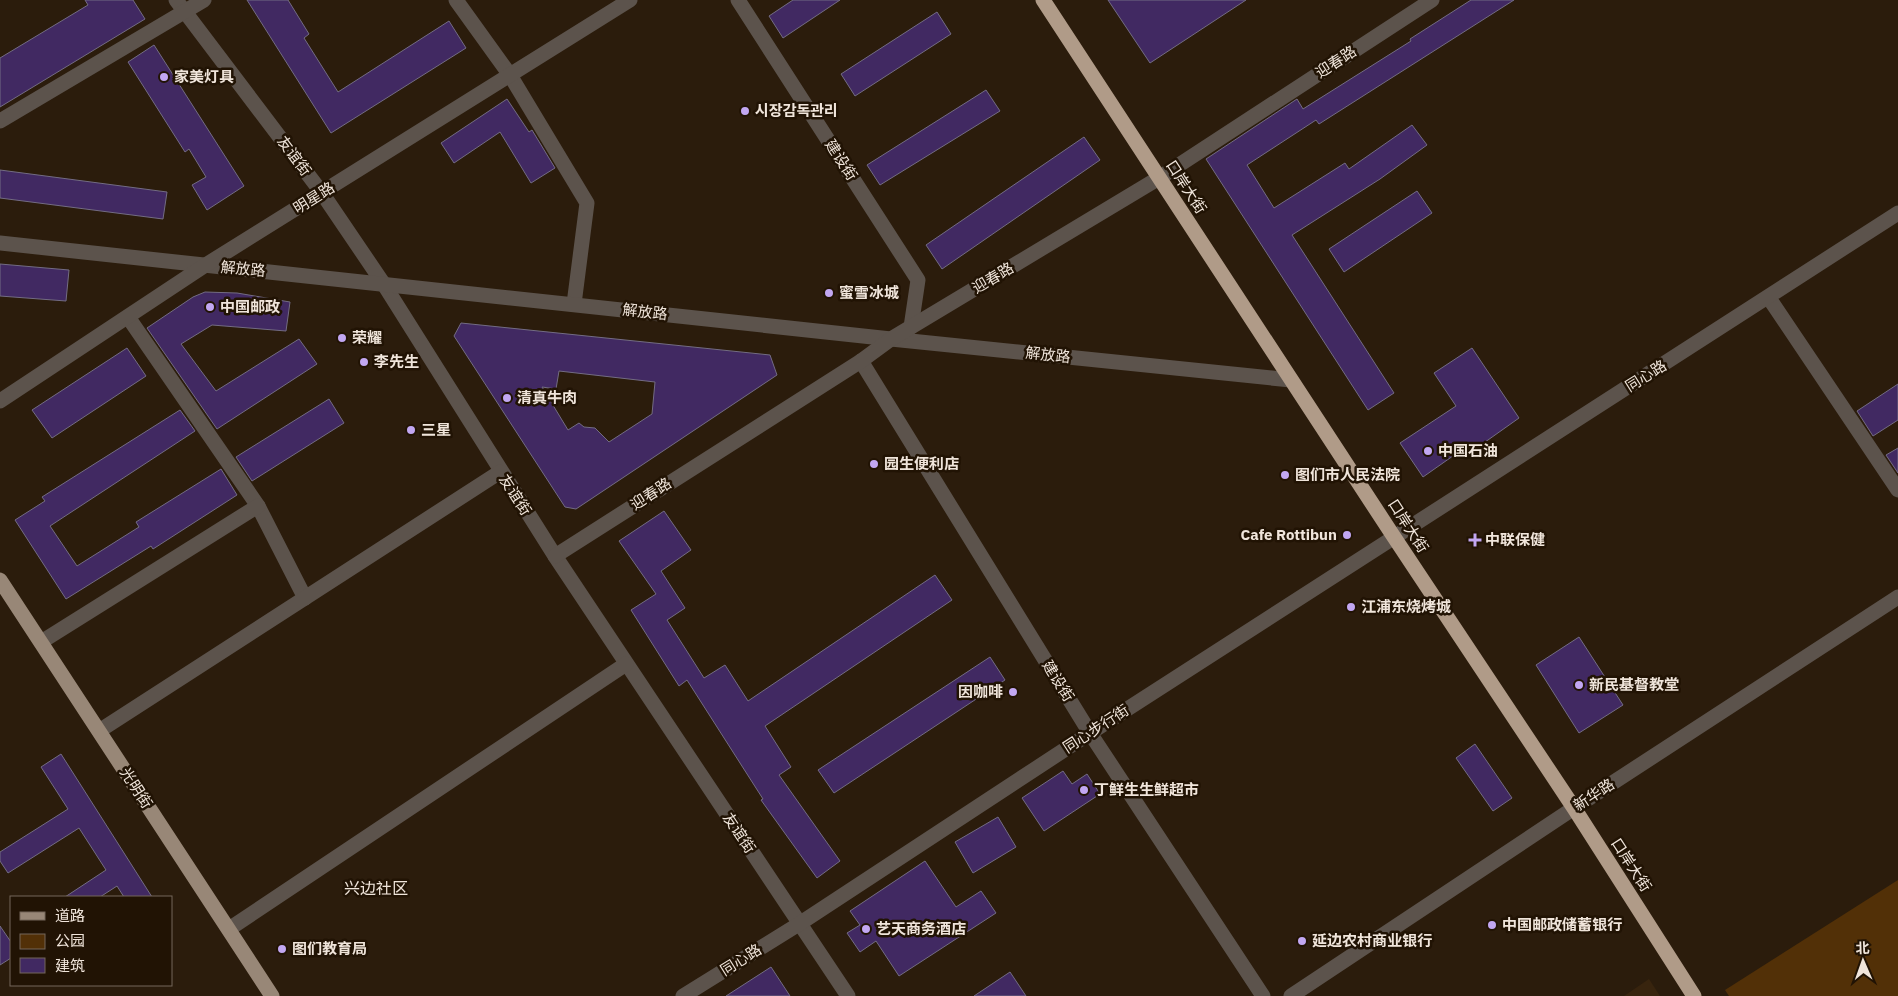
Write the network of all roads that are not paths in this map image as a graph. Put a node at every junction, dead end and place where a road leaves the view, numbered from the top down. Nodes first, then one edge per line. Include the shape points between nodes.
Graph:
1 (204, 0) edge
2 (456, 0) edge
3 (630, 0) edge
4 (738, 0) edge
5 (1043, 0) edge
6 (1432, 0) edge
7 (180, 6) edge
8 (510, 75) junction
9 (0, 122) edge
10 (1159, 178) junction
11 (322, 193) junction
12 (1898, 213) edge
13 (0, 243) edge
14 (204, 266) junction
15 (383, 283) junction
16 (1769, 298) junction
17 (574, 304) junction
18 (128, 317) junction
19 (911, 327) junction
20 (891, 339) junction
21 (860, 361) junction
22 (1291, 380) junction
23 (0, 401) edge
24 (500, 472) junction
25 (1898, 490) edge
26 (258, 506) junction
27 (1394, 537) junction
28 (555, 556) junction
29 (0, 580) edge
30 (1898, 597) edge
31 (305, 598) junction
32 (41, 642) junction
33 (626, 664) junction
34 (99, 731) junction
35 (1090, 733) junction
36 (1574, 808) junction
37 (799, 924) junction
38 (228, 929) junction
39 (272, 996) edge
40 (683, 996) edge
41 (848, 996) edge
42 (1263, 996) edge
43 (1291, 996) edge
44 (1694, 996) edge

1 - 7 street
2 - 8 street
3 - 8 street, 明星路
4 - 19 street, 建设街 via 918,280
5 - 10 highway, 口岸大街
6 - 10 street, 迎春路
7 - 9 street
7 - 11 street, 友谊街
8 - 11 street, 明星路
8 - 17 street via 587,203
10 - 19 street, 迎春路
10 - 22 highway, 口岸大街
11 - 14 street, 明星路
11 - 15 street, 友谊街
12 - 16 street, 同心路
13 - 14 street, 解放路
14 - 15 street, 解放路
14 - 18 street, 明星路
15 - 17 street, 解放路
15 - 24 street, 友谊街
16 - 25 street
16 - 27 street, 同心路
17 - 20 street, 解放路
18 - 23 street, 明星路
18 - 26 street
19 - 20 street, 迎春路
20 - 21 street, 迎春路
20 - 22 street, 解放路
21 - 28 street, 迎春路
21 - 35 street, 建设街
22 - 27 highway, 口岸大街
24 - 28 street, 友谊街
24 - 31 street
26 - 31 street
26 - 32 street
27 - 35 street, 同心步行街
27 - 36 highway, 口岸大街
28 - 33 street, 友谊街
29 - 32 main road, 光明街
30 - 36 street, 新华路
31 - 34 street
32 - 34 main road, 光明街
33 - 37 street, 友谊街
33 - 38 street
34 - 38 main road, 光明街
35 - 37 street, 同心步行街
35 - 42 street, 建设街
36 - 43 street, 新华路
36 - 44 highway, 口岸大街
37 - 40 street, 同心路
37 - 41 street, 友谊街
38 - 39 main road, 光明街

